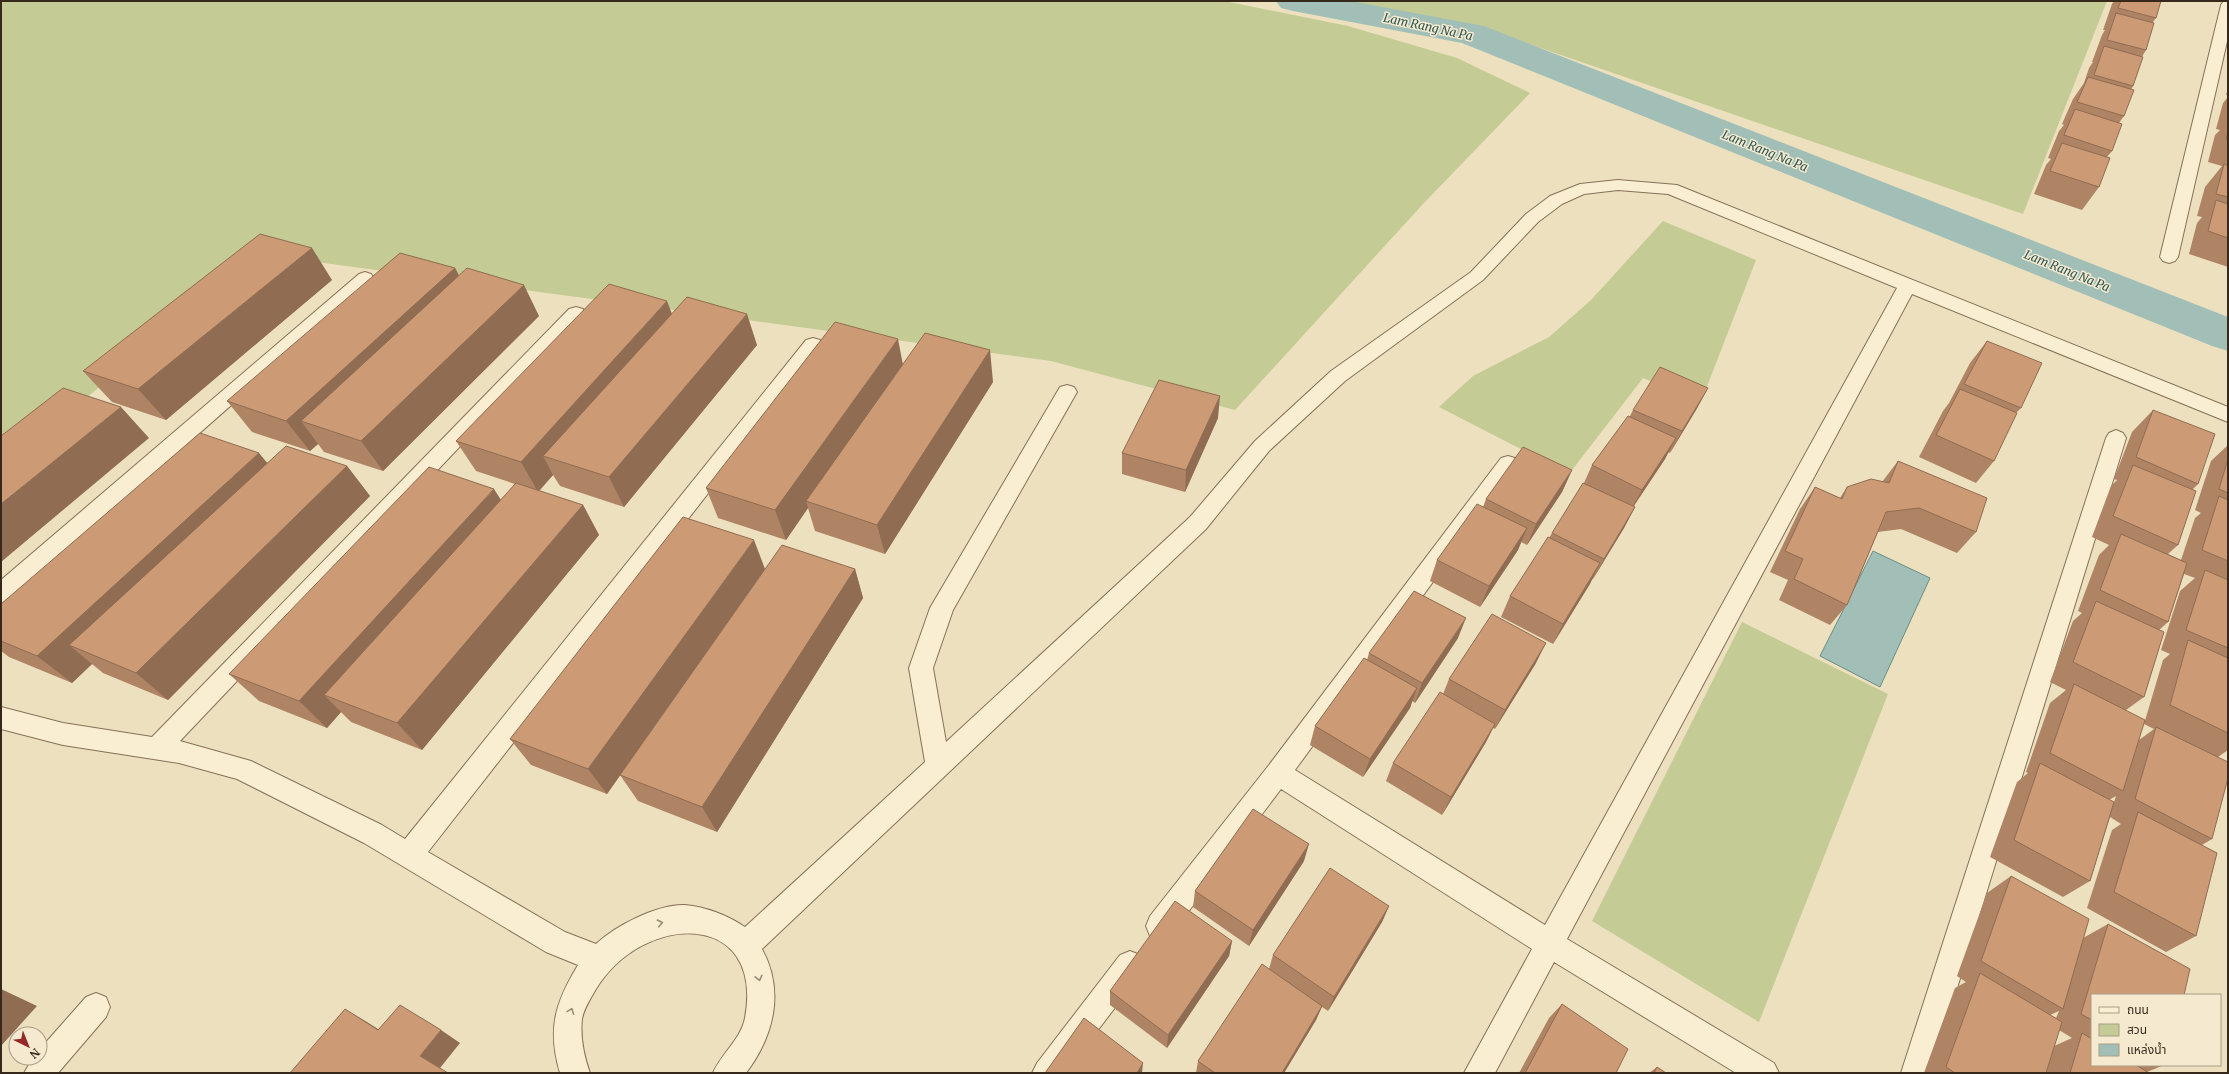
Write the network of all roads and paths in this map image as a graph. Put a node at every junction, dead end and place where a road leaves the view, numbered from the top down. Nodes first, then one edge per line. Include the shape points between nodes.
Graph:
1 (2228, 5) edge
2 (2169, 257) dead end
3 (365, 278) dead end
4 (1908, 284) junction
5 (576, 313) dead end
6 (813, 345) dead end
7 (1067, 392) dead end
8 (2228, 415) edge
9 (2116, 438) dead end
10 (1508, 464) dead end
11 (1, 594) edge
12 (1, 718) edge
13 (156, 749) junction
14 (938, 767) junction
15 (1278, 773) junction
16 (409, 855) junction
17 (1548, 943) junction
18 (745, 946) junction
19 (600, 960) junction
20 (96, 1007) dead end
21 (39, 1073) edge
22 (574, 1073) edge
23 (728, 1073) edge
24 (1046, 1073) edge
25 (1479, 1073) edge
26 (1764, 1073) edge
27 (1916, 1073) edge

1 - 2 street
3 - 11 street
4 - 8 street
4 - 14 street via 1671,189 1618,185 1580,189 1556,200 1532,218 1477,276 1338,376 1262,446 1198,523
4 - 17 street
5 - 13 street
6 - 16 street
7 - 14 street via 942,608 923,660 921,668
9 - 27 street
10 - 15 street
12 - 13 street via 63,734
13 - 16 street via 179,752 242,769 373,834
14 - 18 street
15 - 17 street
15 - 24 street
16 - 19 street via 556,942
17 - 25 street
17 - 26 street
19 -> 18 street via 626,938 654,924 685,918 713,923 737,937
18 -> 23 street via 755,958 762,987 759,1019 745,1051
22 -> 19 street via 567,1049 568,1018 580,987
20 - 21 street

